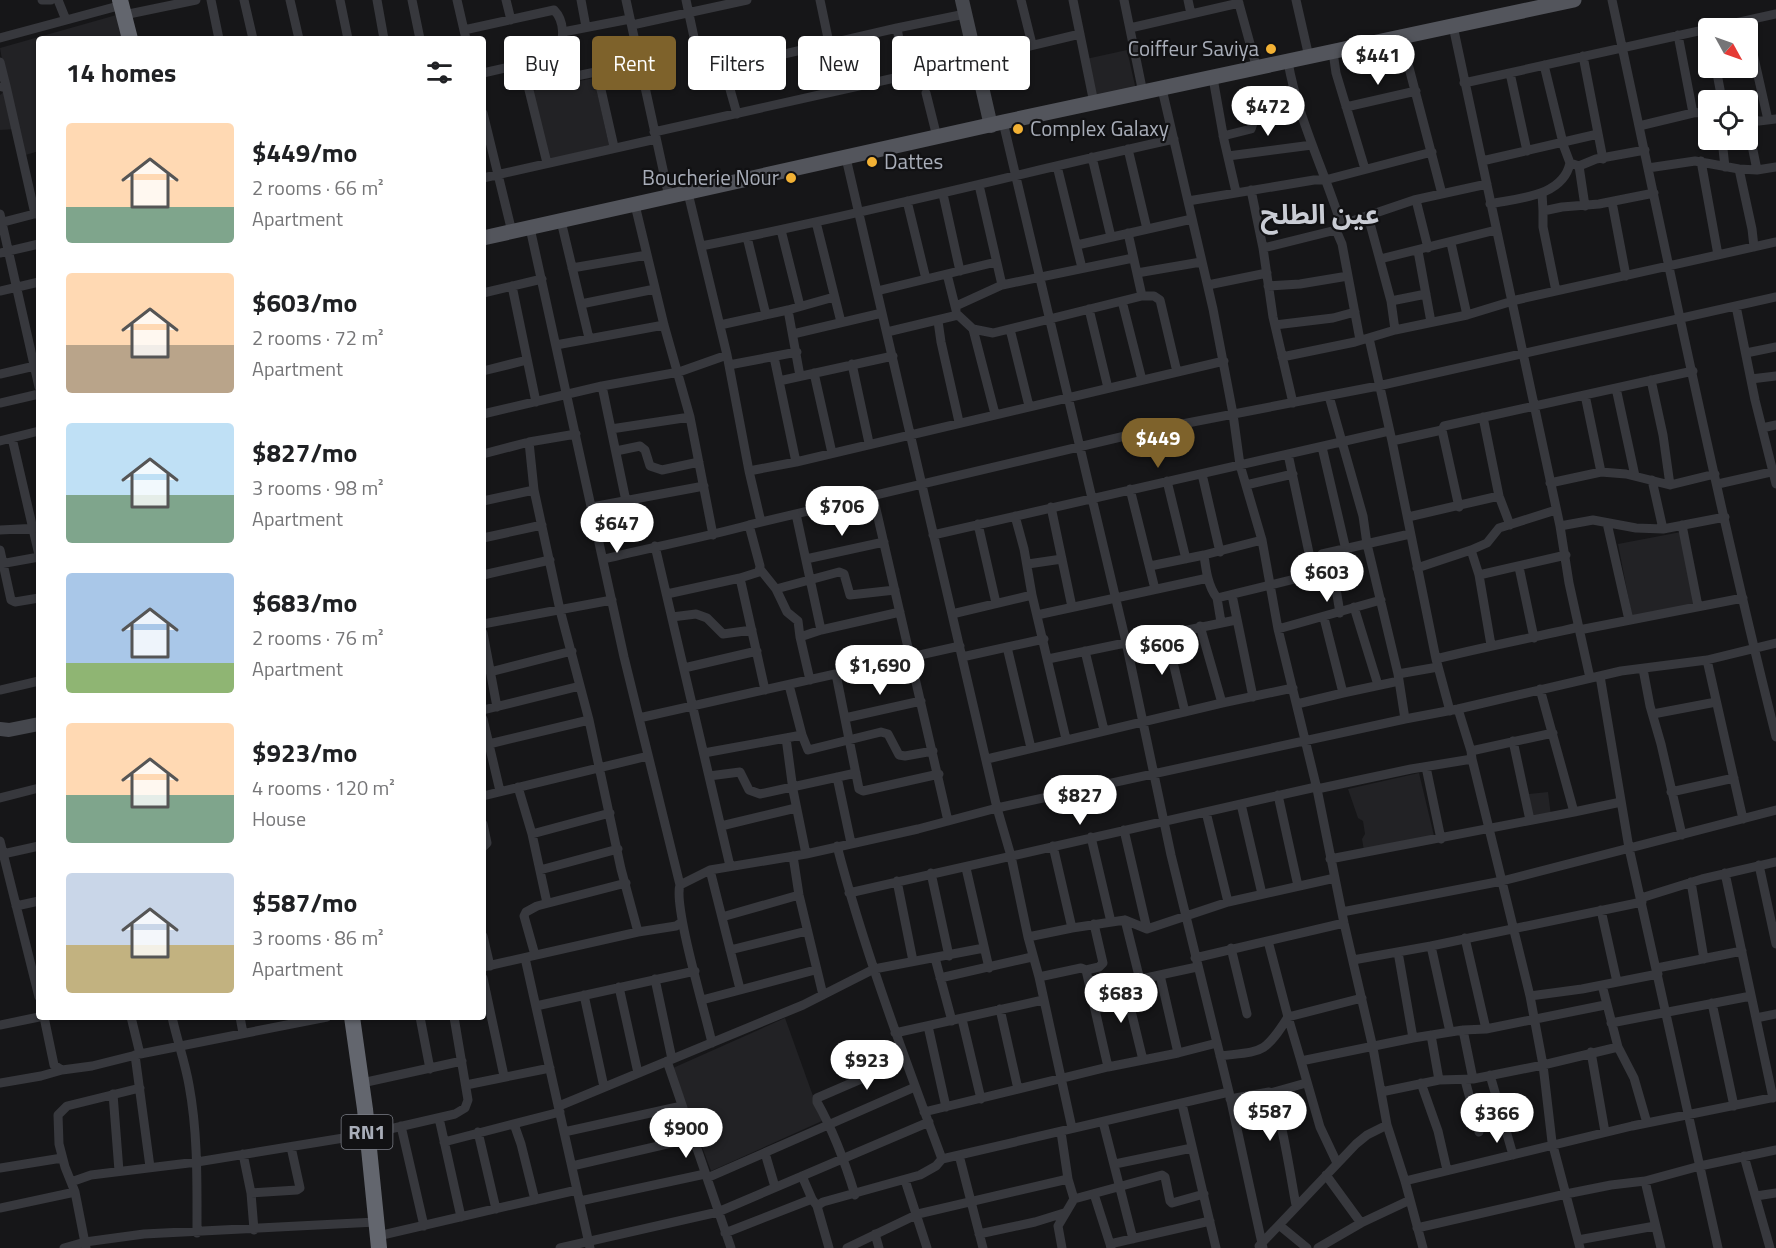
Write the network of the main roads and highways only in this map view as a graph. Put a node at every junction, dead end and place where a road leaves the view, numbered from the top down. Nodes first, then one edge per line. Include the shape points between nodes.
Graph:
1 (1565, 1) edge
2 (122, 7) edge
3 (129, 36) edge
4 (486, 237) edge
5 (352, 1020) edge
6 (377, 1235) edge

1 - 4 main road
2 - 3 highway
5 - 6 highway, RN1

